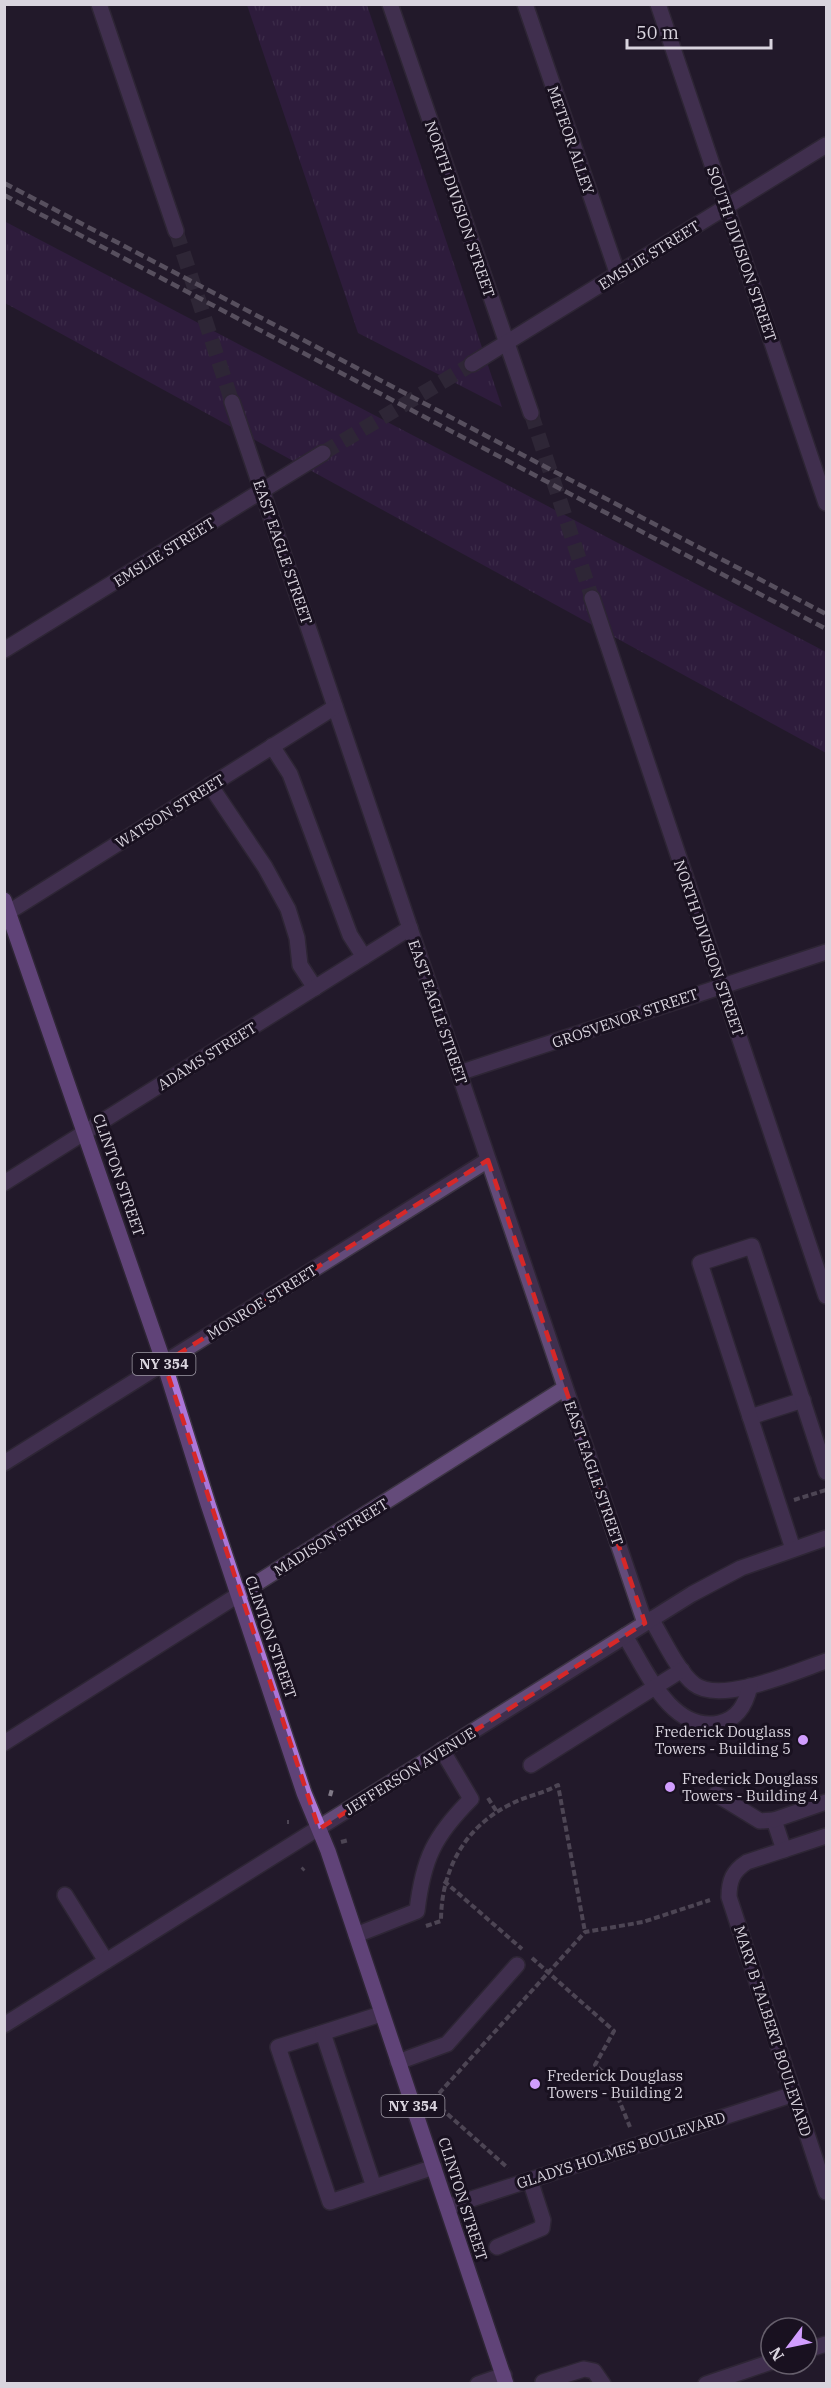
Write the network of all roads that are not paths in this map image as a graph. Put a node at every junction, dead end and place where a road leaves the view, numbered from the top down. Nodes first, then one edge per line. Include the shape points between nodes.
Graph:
1 (99, 4) edge
2 (390, 4) edge
3 (525, 4) edge
4 (658, 4) edge
5 (826, 145) edge
6 (726, 206) junction
7 (176, 231) tunnel mouth
8 (618, 275) junction
9 (507, 343) junction
10 (472, 364) tunnel mouth
11 (232, 402) tunnel mouth
12 (531, 413) tunnel mouth
13 (324, 453) tunnel mouth
14 (262, 491) junction
15 (826, 503) edge
16 (592, 598) tunnel mouth
17 (4, 650) edge
18 (335, 707) junction
19 (272, 746) junction
20 (210, 785) junction
21 (6, 909) edge
22 (410, 928) junction
23 (826, 952) edge
24 (364, 957) junction
25 (721, 985) junction
26 (315, 988) junction
27 (459, 1073) junction
28 (85, 1133) junction
29 (488, 1160) junction
30 (4, 1183) edge
31 (826, 1296) edge
32 (164, 1363) junction
33 (566, 1388) junction
34 (803, 1400) junction
35 (750, 1417) junction
36 (4, 1463) edge
37 (826, 1472) edge
38 (826, 1538) edge
39 (794, 1549) junction
40 (238, 1596) junction
41 (648, 1621) junction
42 (625, 1636) junction
43 (826, 1661) edge
44 (682, 1670) junction
45 (657, 1686) junction
46 (750, 1686) junction
47 (4, 1743) edge
48 (442, 1750) junction
49 (531, 1765) dead end
50 (716, 1794) dead end
51 (826, 1802) edge
52 (774, 1820) junction
53 (318, 1829) junction
54 (826, 1836) edge
55 (784, 1850) junction
56 (64, 1895) dead end
57 (356, 1935) junction
58 (524, 1957) road end
59 (106, 1961) junction
60 (381, 2014) junction
61 (4, 2025) edge
62 (323, 2033) junction
63 (398, 2062) junction
64 (794, 2094) junction
65 (434, 2167) junction
66 (530, 2180) junction
67 (374, 2187) junction
68 (826, 2192) edge
69 (447, 2207) junction
70 (497, 2247) dead end
71 (751, 2376) edge
72 (505, 2379) edge
73 (543, 2382) edge
74 (478, 2384) edge
75 (603, 2384) edge
76 (706, 2384) edge

1 - 7 street
2 - 9 street, NORTH DIVISION STREET
3 - 8 street, METEOR ALLEY
4 - 6 street, SOUTH DIVISION STREET
5 - 6 street, EMSLIE STREET
6 - 8 street, EMSLIE STREET
6 - 15 street, SOUTH DIVISION STREET
8 - 9 street, EMSLIE STREET
9 - 10 street, EMSLIE STREET
9 - 12 street, NORTH DIVISION STREET
11 - 14 street, EAST EAGLE STREET
13 - 14 street, EMSLIE STREET
14 - 17 street, EMSLIE STREET
14 - 18 street, EAST EAGLE STREET
16 - 25 street, NORTH DIVISION STREET
18 - 19 street, WATSON STREET
18 - 22 street, EAST EAGLE STREET
19 - 20 street, WATSON STREET
19 - 24 street via 290,774 350,935
20 - 21 street, WATSON STREET
20 - 26 street via 288,909 300,965
21 - 28 main road, CLINTON STREET / NY 354
22 - 24 street, ADAMS STREET
22 - 27 street, EAST EAGLE STREET
23 - 25 street, GROSVENOR STREET
24 - 26 street, ADAMS STREET
25 - 27 street, GROSVENOR STREET
25 - 31 street, NORTH DIVISION STREET
26 - 28 street, ADAMS STREET
27 - 29 street, EAST EAGLE STREET
28 - 30 street, ADAMS STREET
28 - 32 main road, CLINTON STREET / NY 354
29 - 32 street, MONROE STREET
29 - 33 street, EAST EAGLE STREET
32 - 36 street, MONROE STREET
32 - 40 main road, CLINTON STREET / NY 354
33 - 40 street, MADISON STREET
33 - 41 street, EAST EAGLE STREET
34 - 35 street
34 - 35 street via 752,1246 700,1263
34 - 37 street
35 - 39 street
38 - 39 street, JEFFERSON AVENUE
39 - 41 street, JEFFERSON AVENUE via 730,1572
40 - 47 street, MADISON STREET
40 - 53 main road, CLINTON STREET / NY 354
41 - 42 street, JEFFERSON AVENUE
41 - 44 street, EAST EAGLE STREET
42 - 45 street
42 - 48 street, JEFFERSON AVENUE
43 - 46 street, EAST EAGLE STREET
44 - 45 street
44 - 46 street, EAST EAGLE STREET via 693,1684 708,1690
45 - 46 street via 674,1709 688,1719 706,1724 725,1721 738,1713 746,1704
45 - 49 street
48 - 53 street, JEFFERSON AVENUE
48 - 57 street via 471,1799 448,1822 431,1850 421,1880 417,1911
50 - 52 street via 760,1821
51 - 52 street
52 - 55 street
53 - 57 main road, CLINTON STREET / NY 354
53 - 59 street, JEFFERSON AVENUE
54 - 55 street
55 - 64 street, MARY B TALBERT BOULEVARD via 735,1869 729,1897
56 - 59 street
57 - 60 main road, CLINTON STREET / NY 354
58 - 63 street via 447,2043
59 - 61 street, JEFFERSON AVENUE
60 - 62 street
60 - 63 main road, CLINTON STREET / NY 354
62 - 67 street
62 - 67 street via 278,2047 330,2202
63 - 65 main road, CLINTON STREET / NY 354
64 - 66 street, GLADYS HOLMES BOULEVARD
64 - 68 street, MARY B TALBERT BOULEVARD
65 - 67 street
65 - 69 main road, CLINTON STREET / NY 354
66 - 69 street, GLADYS HOLMES BOULEVARD
66 - 70 street via 542,2228
69 - 72 main road, CLINTON STREET / NY 354
71 - 76 street
72 - 74 street
73 - 75 street via 584,2369 594,2371

